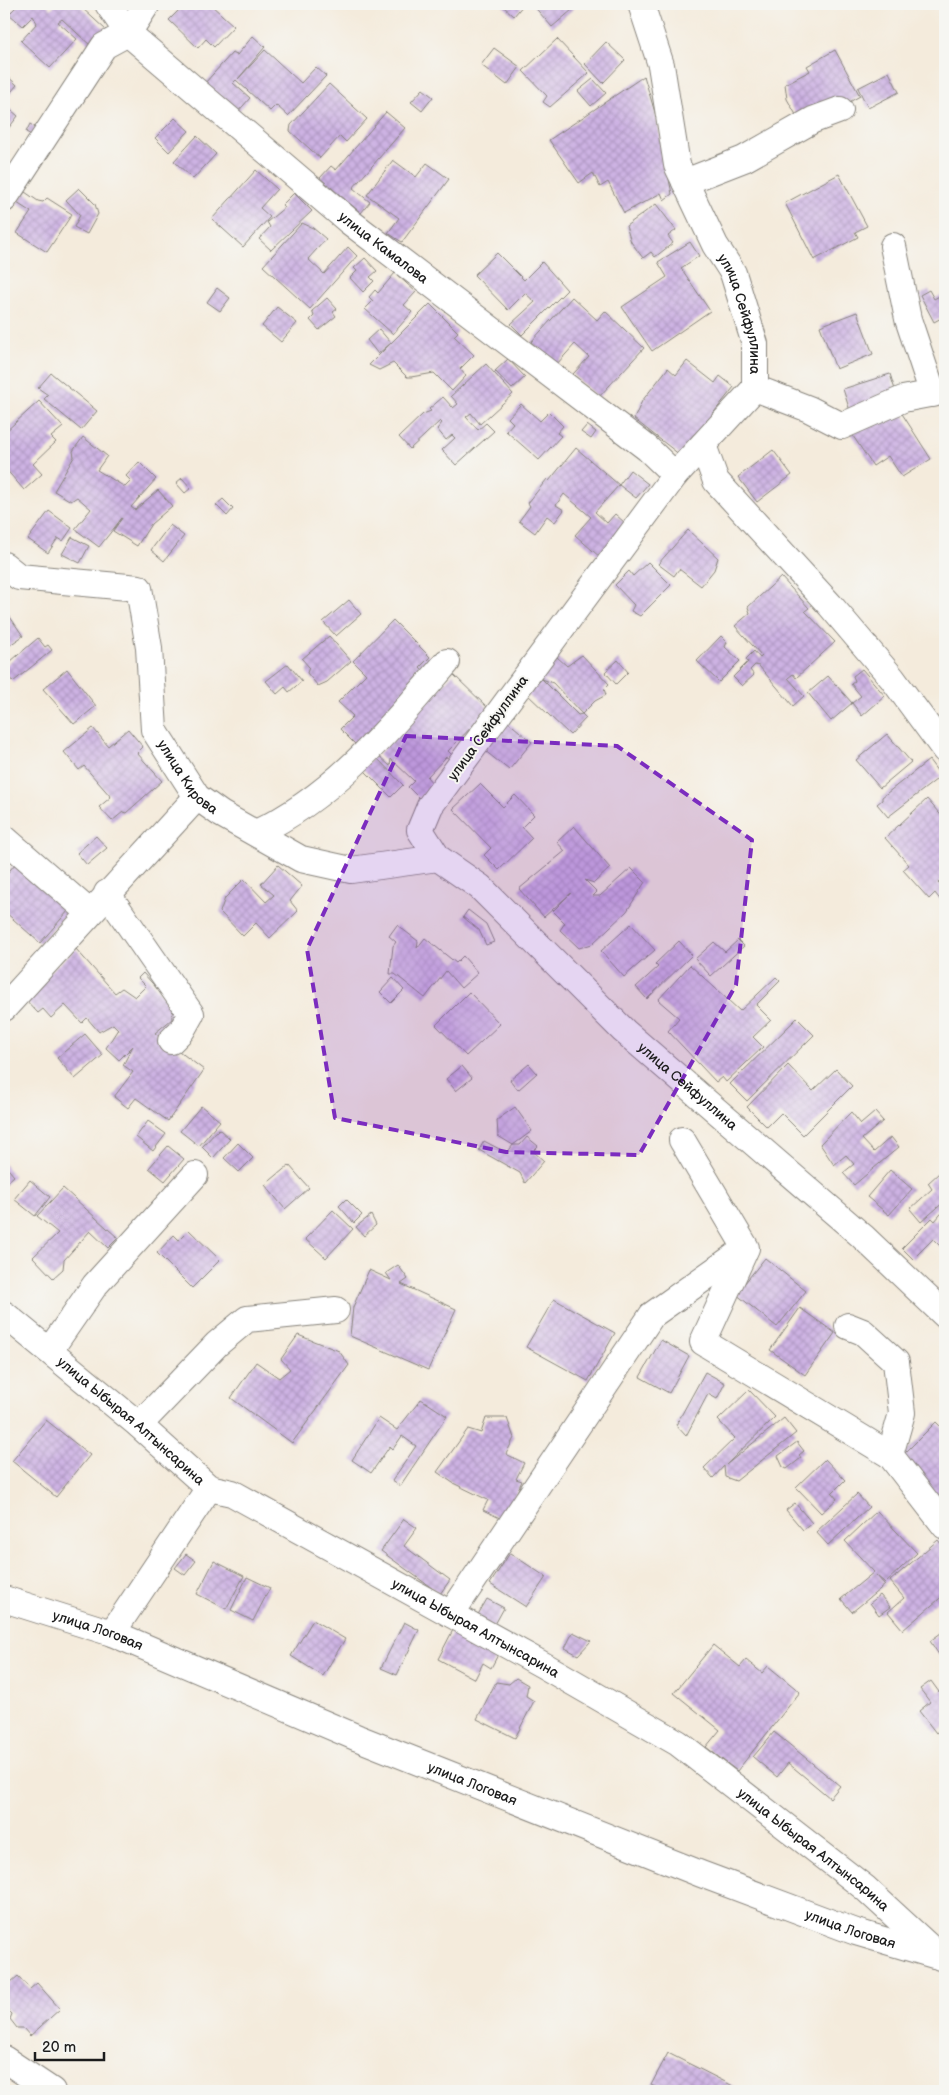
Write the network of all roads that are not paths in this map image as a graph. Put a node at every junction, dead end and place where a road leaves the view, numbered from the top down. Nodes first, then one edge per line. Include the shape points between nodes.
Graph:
1 (108, 4) edge
2 (147, 4) edge
3 (641, 4) edge
4 (128, 33) junction
5 (840, 110) dead end
6 (685, 182) junction
7 (4, 199) edge
8 (893, 246) dead end
9 (755, 388) junction
10 (939, 392) edge
11 (703, 446) junction
12 (675, 475) junction
13 (4, 566) edge
14 (447, 662) dead end
15 (945, 750) edge
16 (196, 796) junction
17 (256, 833) junction
18 (4, 838) edge
19 (438, 858) junction
20 (107, 893) junction
21 (89, 912) junction
22 (4, 1008) edge
23 (171, 1041) dead end
24 (682, 1140) dead end
25 (195, 1175) dead end
26 (746, 1248) junction
27 (336, 1310) dead end
28 (4, 1314) edge
29 (945, 1315) edge
30 (848, 1326) dead end
31 (50, 1350) junction
32 (139, 1425) junction
33 (890, 1455) junction
34 (208, 1488) junction
35 (945, 1526) edge
36 (4, 1599) edge
37 (451, 1614) junction
38 (112, 1632) junction
39 (943, 1958) edge
40 (4, 2059) edge
41 (52, 2091) edge

1 - 4 street, улица Камалова
2 - 4 street
3 - 6 street, улица Сейфуллина via 661,65 677,165
4 - 7 street via 104,46
4 - 12 street, улица Камалова via 350,222 647,448
5 - 6 street via 813,120 744,159
6 - 9 street, улица Сейфуллина via 715,245 733,273 755,344
8 - 10 street via 908,319
9 - 10 street via 842,426 903,399
9 - 11 street, улица Сейфуллина
11 - 12 street, улица Сейфуллина
11 - 15 street via 716,481 830,605 892,678
12 - 19 street, улица Сейфуллина via 430,806 420,830
13 - 16 street, улица Кирова via 19,577 139,588 149,648 154,730
14 - 17 street via 380,740 359,759 317,796 281,821
16 - 17 street, улица Кирова
16 - 20 street
17 - 19 street, улица Кирова via 301,859 351,870
18 - 21 street
19 - 29 street, улица Сейфуллина via 480,887 624,1031 862,1236
20 - 21 street
20 - 23 street via 191,1014
21 - 22 street
24 - 26 street
25 - 31 street via 95,1285
26 - 33 street via 703,1342
26 - 37 street via 652,1315
27 - 32 street via 248,1319 217,1344
28 - 31 street, улица Ыбырая Алтынсарина
30 - 33 street via 863,1332 896,1362 902,1413
31 - 32 street, улица Ыбырая Алтынсарина
32 - 34 street, улица Ыбырая Алтынсарина
33 - 35 street
34 - 37 street, улица Ыбырая Алтынсарина via 232,1493
34 - 38 street
36 - 38 street, улица Логовая
37 - 39 street, улица Ыбырая Алтынсарина via 678,1743 865,1888
38 - 39 street, улица Логовая via 358,1738 701,1874 856,1932
40 - 41 street

